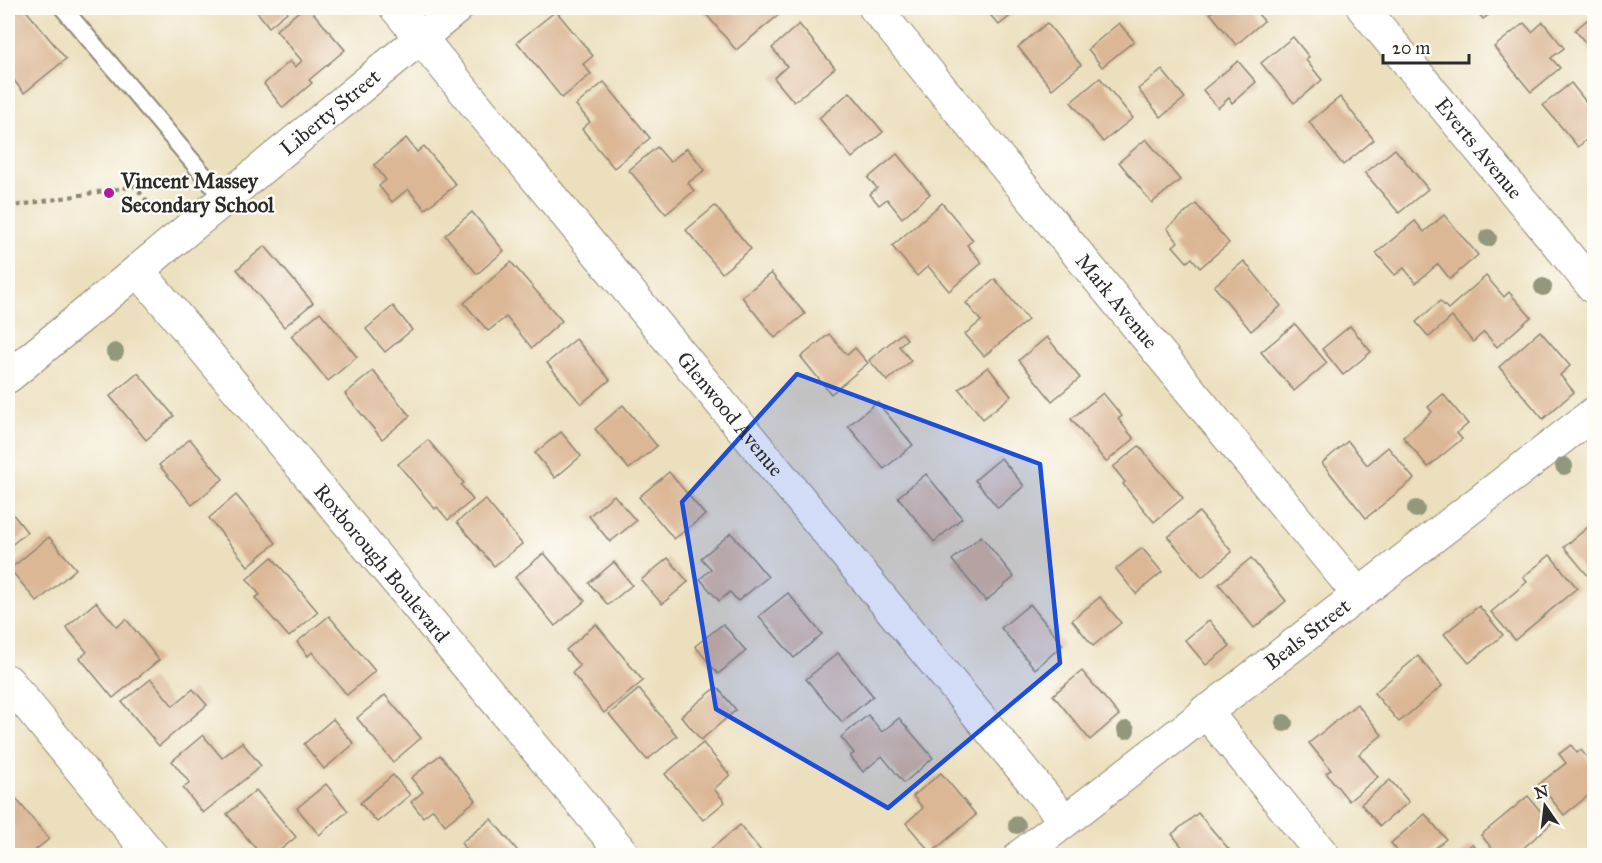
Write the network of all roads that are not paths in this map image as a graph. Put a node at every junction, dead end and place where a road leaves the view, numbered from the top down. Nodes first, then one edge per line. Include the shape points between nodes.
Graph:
1 (63, 8) edge
2 (396, 8) edge
3 (457, 8) edge
4 (875, 8) edge
5 (1363, 8) edge
6 (420, 38) junction
7 (224, 199) junction
8 (138, 270) junction
9 (1594, 288) edge
10 (8, 377) edge
11 (1594, 412) edge
12 (1358, 594) junction
13 (8, 681) edge
14 (1205, 711) junction
15 (1065, 821) junction
16 (152, 855) edge
17 (625, 855) edge
18 (1020, 855) edge
19 (1324, 855) edge

1 - 7 lane
2 - 6 street, Glenwood Avenue
3 - 6 street, Liberty Street
4 - 12 street, Mark Avenue
5 - 9 street, Everts Avenue
6 - 7 street, Liberty Street
6 - 15 street, Glenwood Avenue
7 - 8 street, Liberty Street
8 - 10 street, Liberty Street
8 - 17 street, Roxborough Boulevard
11 - 12 street, Beals Street
12 - 14 street, Beals Street
13 - 16 street
14 - 15 street, Beals Street
14 - 19 street
15 - 18 street, Beals Street

